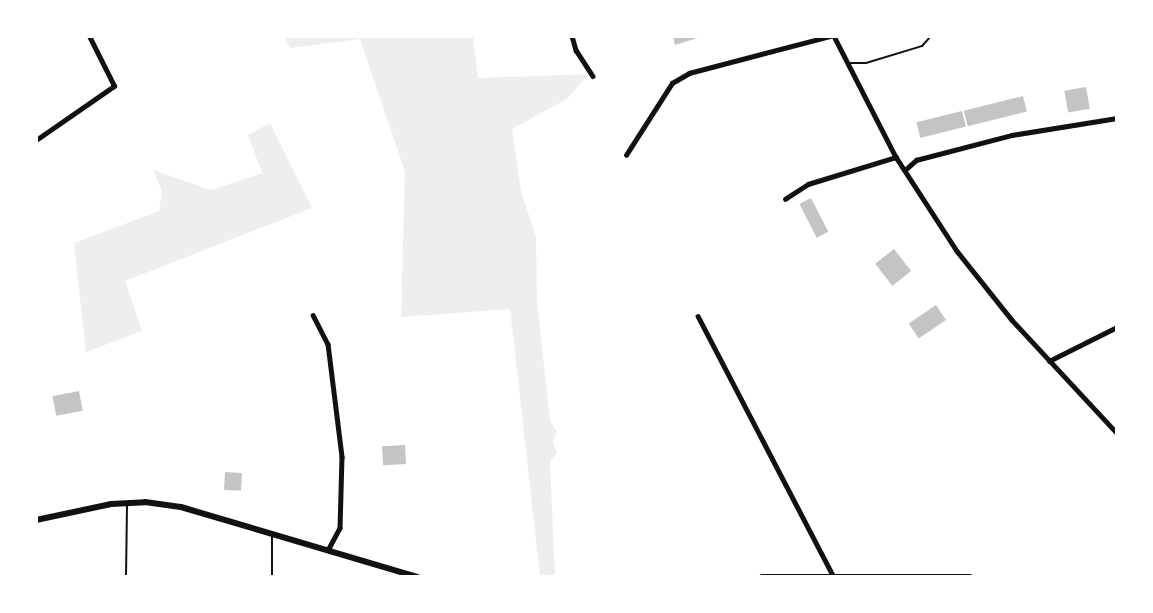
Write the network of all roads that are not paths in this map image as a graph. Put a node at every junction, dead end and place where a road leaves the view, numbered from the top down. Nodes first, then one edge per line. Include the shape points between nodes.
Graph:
1 (89, 36) edge
2 (572, 36) edge
3 (832, 36) edge
4 (931, 36) edge
5 (846, 63) junction
6 (593, 76) dead end
7 (1117, 118) edge
8 (36, 140) edge
9 (626, 155) dead end
10 (896, 157) junction
11 (905, 170) junction
12 (785, 199) dead end
13 (313, 315) dead end
14 (698, 316) dead end
15 (1117, 327) edge
16 (1049, 361) junction
17 (1117, 433) edge
18 (128, 503) junction
19 (36, 520) edge
20 (272, 532) junction
21 (329, 549) junction
22 (126, 577) edge
23 (272, 577) edge
24 (418, 577) edge
25 (762, 577) edge
26 (834, 577) edge
27 (970, 577) edge

1 - 8 street via 114,86
2 - 6 street
3 - 5 street
3 - 9 street via 689,73 672,83
4 - 5 lane via 922,46 866,63
5 - 10 street
7 - 11 street via 1012,135 916,160
10 - 11 street
10 - 12 street via 808,184
11 - 16 street via 957,251
13 - 21 street via 328,344 342,457 340,528
14 - 26 street
15 - 16 street
16 - 17 street
18 - 19 street
18 - 20 street via 181,507
18 - 22 lane
20 - 21 street
20 - 23 lane
21 - 24 street
25 - 26 street
26 - 27 street

